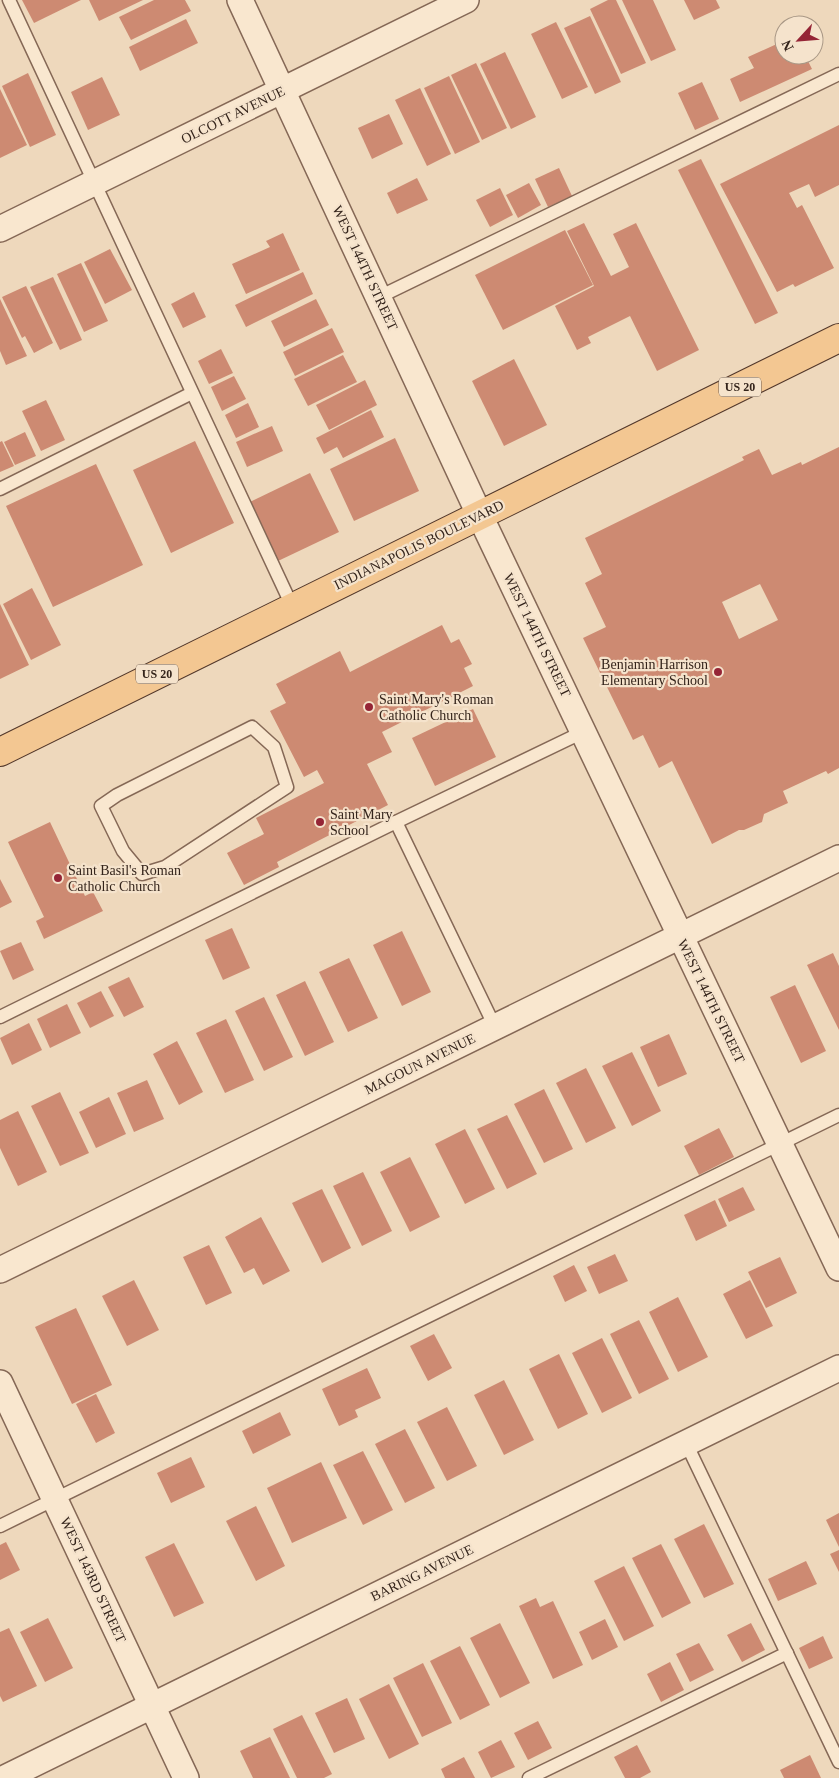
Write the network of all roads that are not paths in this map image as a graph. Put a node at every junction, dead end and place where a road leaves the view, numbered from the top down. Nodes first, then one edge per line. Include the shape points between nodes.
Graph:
1 (9, 0) edge
2 (240, 0) edge
3 (466, 0) edge
4 (839, 74) edge
5 (283, 90) junction
6 (94, 183) junction
7 (0, 229) edge
8 (379, 297) junction
9 (839, 338) edge
10 (192, 393) junction
11 (0, 489) edge
12 (480, 516) junction
13 (293, 608) junction
14 (583, 732) junction
15 (0, 752) edge
16 (396, 822) junction
17 (839, 858) edge
18 (165, 867) joint
19 (680, 936) junction
20 (0, 1017) edge
21 (495, 1026) junction
22 (839, 1115) edge
23 (780, 1144) junction
24 (839, 1268) edge
25 (0, 1270) edge
26 (839, 1368) edge
27 (0, 1383) edge
28 (686, 1443) junction
29 (55, 1499) junction
30 (0, 1526) edge
31 (786, 1652) junction
32 (152, 1706) junction
33 (839, 1762) edge
34 (6, 1778) edge
35 (186, 1778) edge
36 (529, 1778) edge

1 - 6 lane
2 - 5 street, WEST 144TH STREET
3 - 5 street, OLCOTT AVENUE
4 - 8 lane
5 - 6 street, OLCOTT AVENUE
5 - 8 street, WEST 144TH STREET
6 - 7 street, OLCOTT AVENUE
6 - 10 lane
8 - 12 street, WEST 144TH STREET
9 - 12 main road, INDIANAPOLIS BOULEVARD / US 20
10 - 11 lane
10 - 13 lane
12 - 13 main road, INDIANAPOLIS BOULEVARD / US 20
12 - 14 street, WEST 144TH STREET
13 - 15 main road, INDIANAPOLIS BOULEVARD / US 20
14 - 16 lane
14 - 19 street, WEST 144TH STREET
16 - 20 lane
16 - 21 lane
17 - 19 street, MAGOUN AVENUE
18 - 18 lane via 142,874 123,851 101,806 117,794 252,727 274,747 287,788
19 - 21 street, MAGOUN AVENUE
19 - 23 street, WEST 144TH STREET
21 - 25 street, MAGOUN AVENUE
22 - 23 lane
23 - 24 street, WEST 144TH STREET
23 - 29 lane
26 - 28 street, BARING AVENUE
27 - 29 street, WEST 143RD STREET
28 - 31 lane
28 - 32 street, BARING AVENUE
29 - 30 lane
29 - 32 street, WEST 143RD STREET
31 - 33 lane
31 - 36 lane
32 - 34 street, BARING AVENUE
32 - 35 street, WEST 143RD STREET

